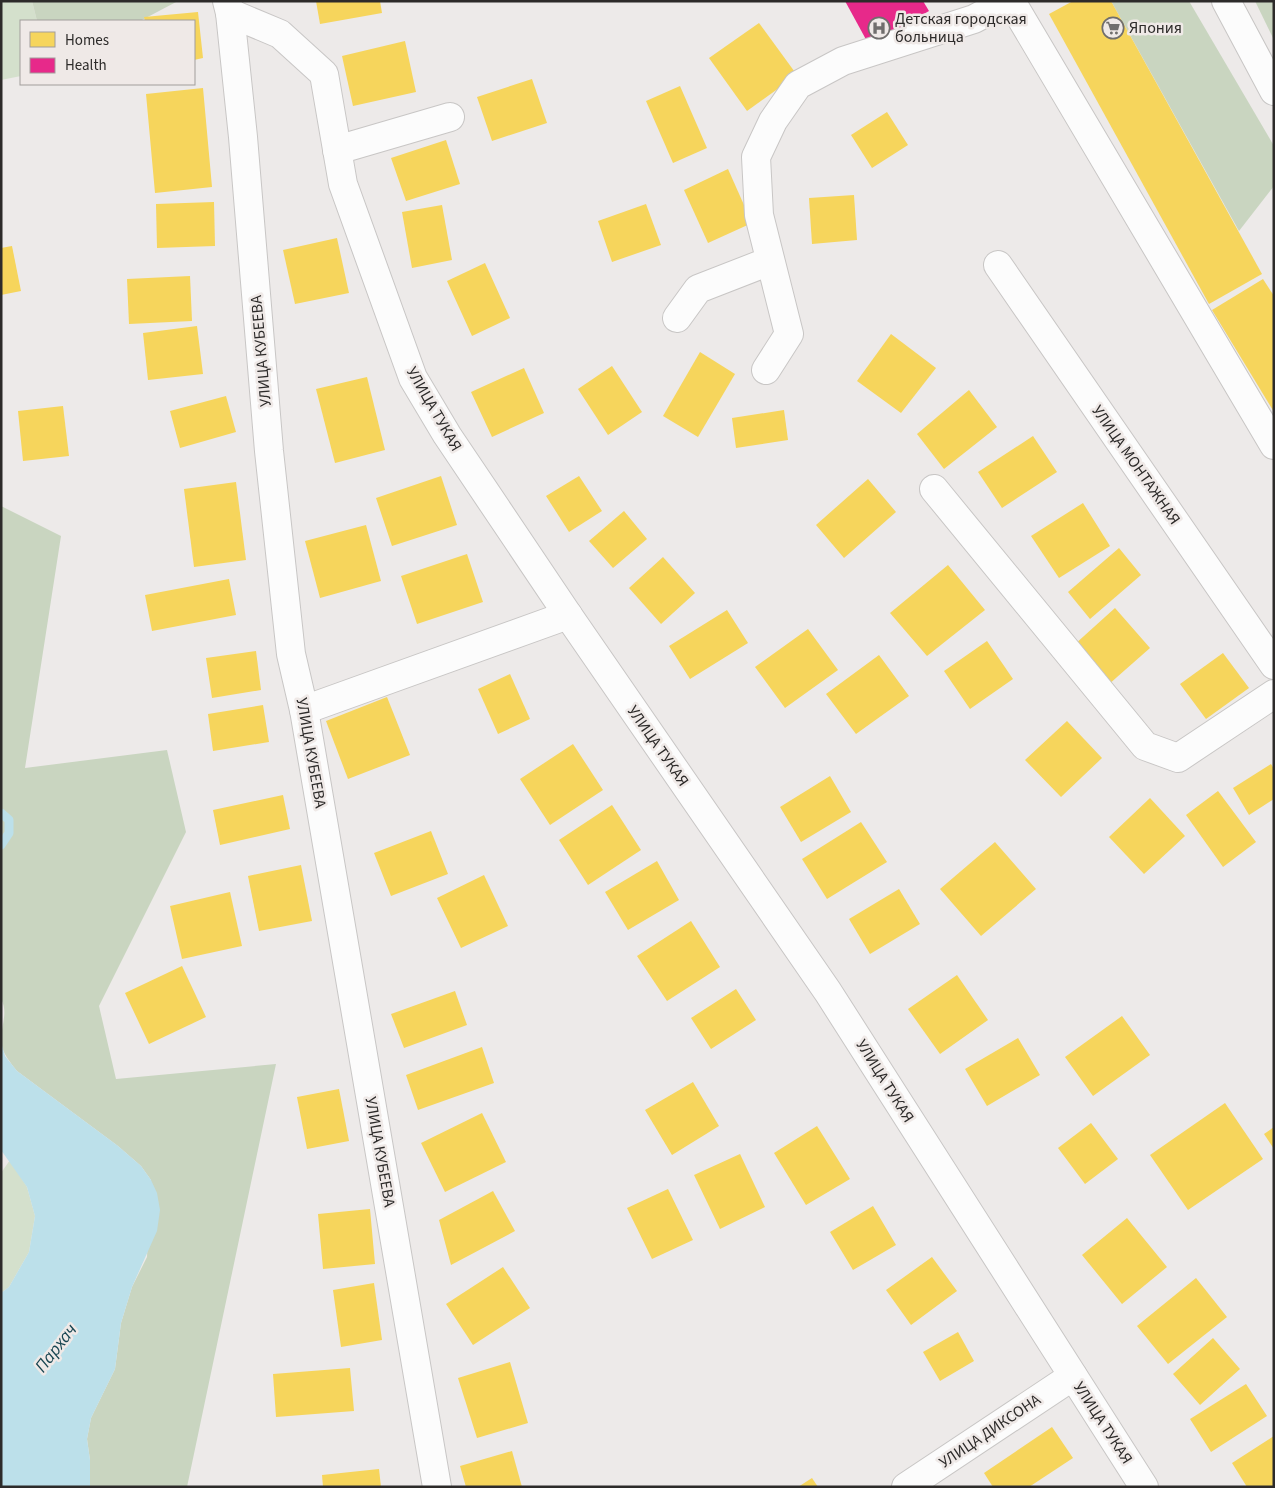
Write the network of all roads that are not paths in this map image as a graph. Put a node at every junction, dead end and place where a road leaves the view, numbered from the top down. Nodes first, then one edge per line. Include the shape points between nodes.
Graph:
1 (1009, 1) edge
2 (1226, 1) edge
3 (228, 7) edge
4 (969, 10) edge
5 (1274, 90) edge
6 (450, 117) dead end
7 (337, 150) junction
8 (770, 261) junction
9 (998, 266) dead end
10 (677, 318) dead end
11 (766, 370) dead end
12 (1274, 445) edge
13 (934, 489) dead end
14 (568, 615) junction
15 (1274, 665) edge
16 (1274, 694) edge
17 (304, 710) junction
18 (1073, 1376) junction
19 (436, 1487) edge
20 (906, 1487) edge
21 (1144, 1487) edge

1 - 4 street
1 - 12 street
2 - 5 street
3 - 7 street, УЛИЦА ТУКАЯ via 280,34 324,74
3 - 17 street, УЛИЦА КУБЕЕВА via 291,654
4 - 8 street via 843,61 798,85 773,121 756,157 759,215
6 - 7 street
7 - 14 street, УЛИЦА ТУКАЯ via 343,184 413,378 446,435
8 - 10 street via 698,289
8 - 11 street via 789,334
9 - 15 street, УЛИЦА МОНТАЖНАЯ
13 - 16 street via 1145,746 1178,758
14 - 17 street
14 - 18 street, УЛИЦА ТУКАЯ via 828,992
17 - 19 street, УЛИЦА КУБЕЕВА
18 - 20 street, УЛИЦА ДИКСОНА
18 - 21 street, УЛИЦА ТУКАЯ

